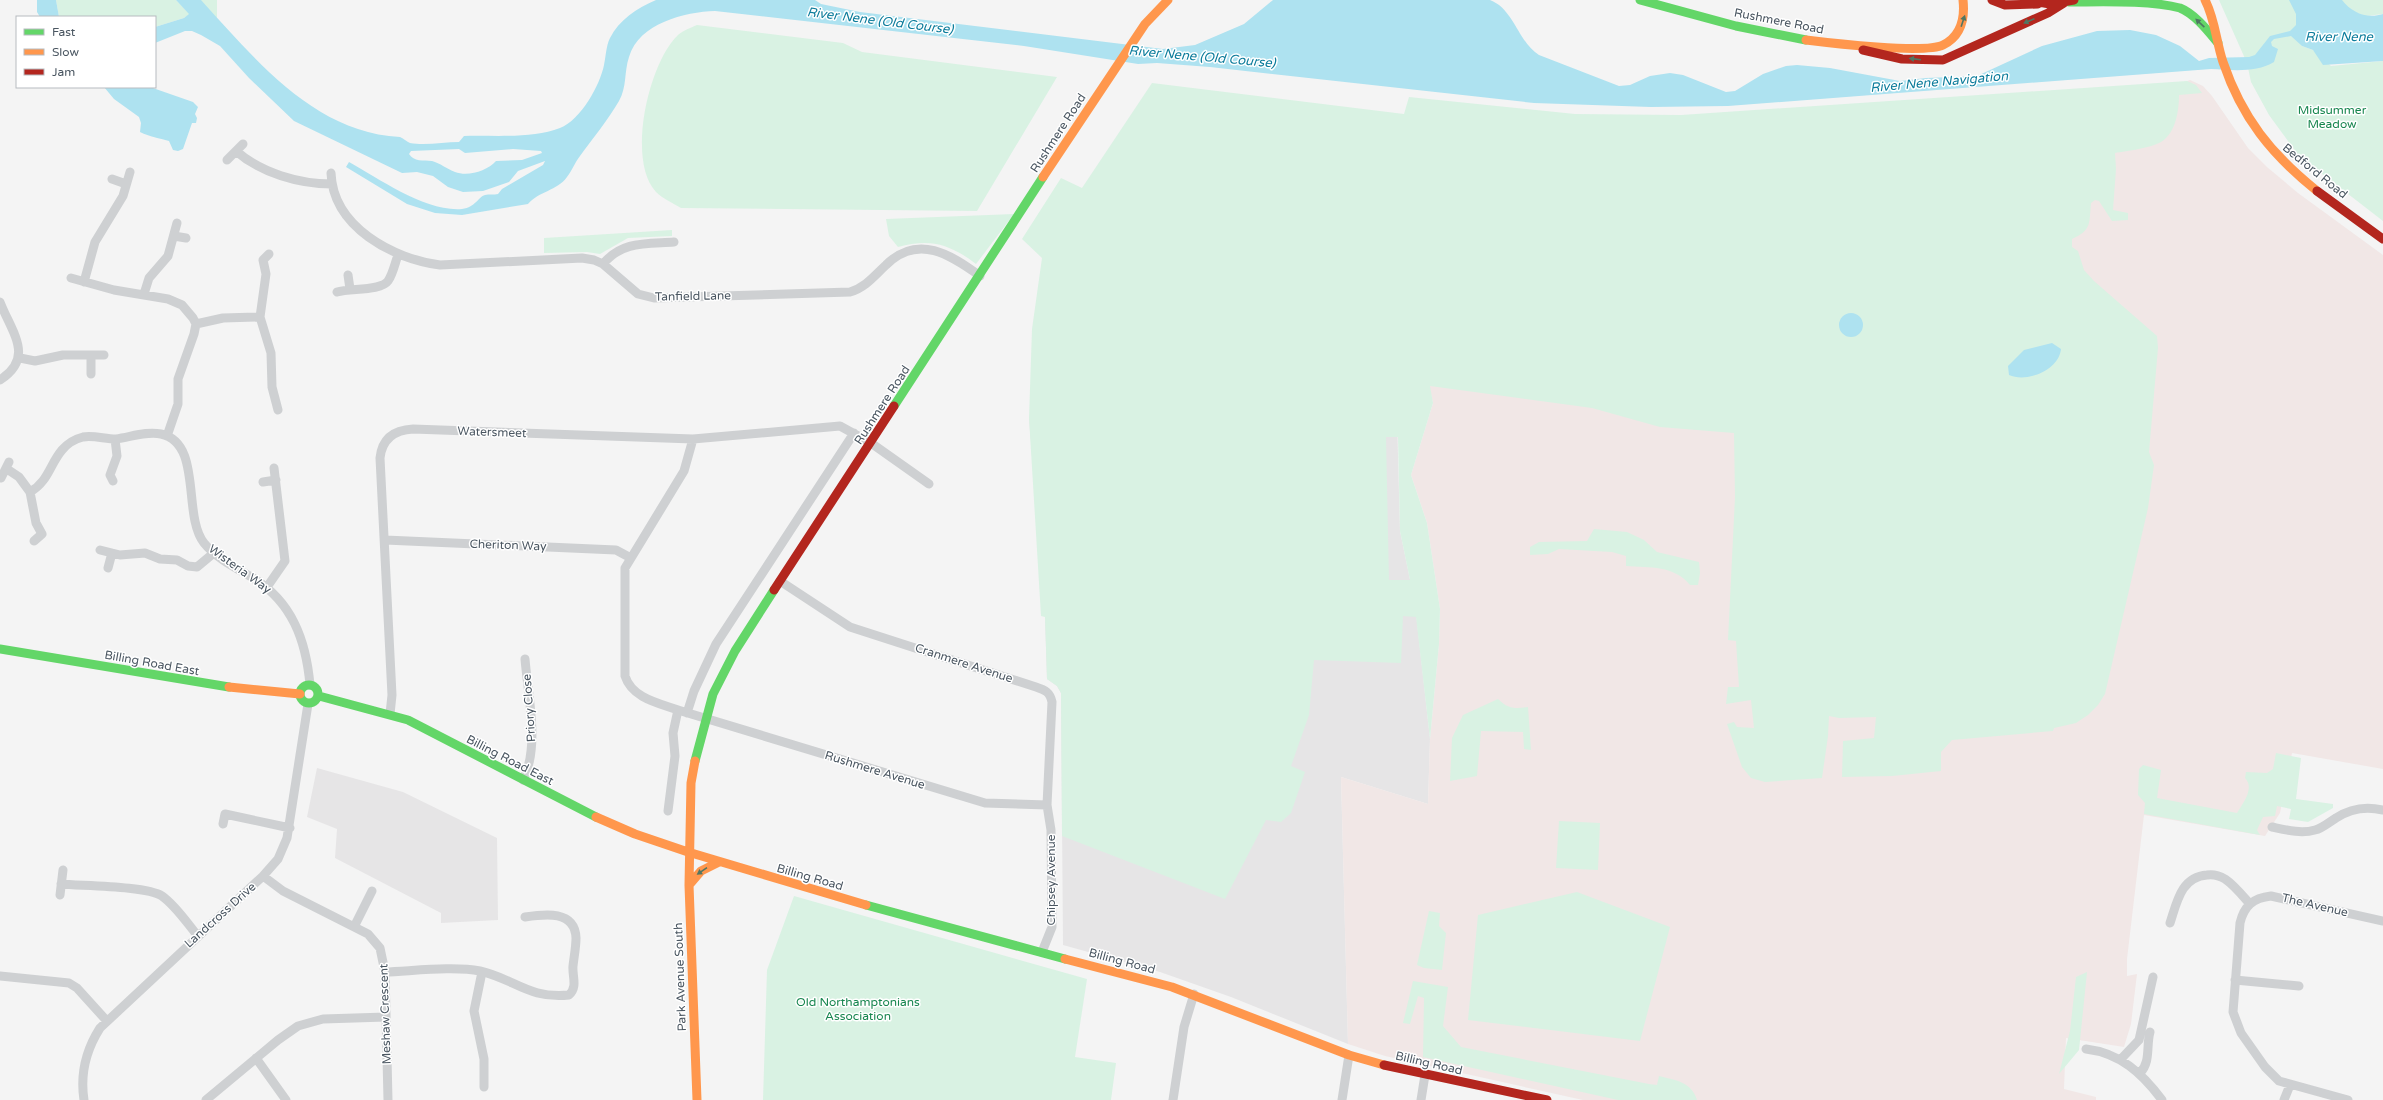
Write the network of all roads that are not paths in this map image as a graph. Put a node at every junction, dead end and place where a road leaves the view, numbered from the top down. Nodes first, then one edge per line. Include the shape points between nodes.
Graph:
1 (1168, 0) edge
2 (1640, 0) edge
3 (1963, 0) edge
4 (1992, 0) edge
5 (2026, 0) edge
6 (2205, 0) edge
7 (2069, 2) edge
8 (2038, 4) junction
9 (1845, 45) junction
10 (2220, 47) junction
11 (227, 160) dead end
12 (130, 172) dead end
13 (331, 173) dead end
14 (112, 179) dead end
15 (126, 184) junction
16 (332, 184) junction
17 (177, 223) dead end
18 (174, 236) junction
19 (186, 238) dead end
20 (2383, 239) edge
21 (674, 242) dead end
22 (269, 254) dead end
23 (398, 255) junction
24 (603, 264) junction
25 (348, 275) dead end
26 (980, 276) junction
27 (71, 278) dead end
28 (84, 282) junction
29 (350, 289) junction
30 (337, 292) dead end
31 (144, 294) junction
32 (0, 302) edge
33 (260, 317) junction
34 (196, 324) junction
35 (91, 355) junction
36 (104, 355) dead end
37 (20, 358) junction
38 (91, 374) dead end
39 (0, 380) edge
40 (278, 410) dead end
41 (854, 433) junction
42 (167, 436) junction
43 (115, 439) junction
44 (693, 439) junction
45 (871, 443) junction
46 (274, 468) dead end
47 (2, 478) dead end
48 (276, 480) junction
49 (113, 481) dead end
50 (263, 482) dead end
51 (929, 484) dead end
52 (30, 492) junction
53 (385, 540) junction
54 (34, 541) dead end
55 (100, 550) dead end
56 (215, 552) junction
57 (112, 553) junction
58 (629, 557) junction
59 (108, 568) dead end
60 (780, 581) junction
61 (267, 587) junction
62 (0, 649) edge
63 (525, 659) dead end
64 (310, 685) junction
65 (300, 694) junction
66 (319, 696) junction
67 (308, 704) junction
68 (678, 710) junction
69 (687, 713) junction
70 (390, 714) junction
71 (705, 718) junction
72 (523, 780) junction
73 (1048, 805) junction
74 (2383, 810) edge
75 (668, 811) dead end
76 (223, 824) dead end
77 (2272, 827) dead end
78 (290, 828) junction
79 (688, 852) junction
80 (720, 862) junction
81 (63, 870) dead end
82 (264, 876) junction
83 (61, 884) junction
84 (689, 885) junction
85 (372, 892) dead end
86 (60, 895) dead end
87 (2249, 903) junction
88 (525, 917) dead end
89 (2383, 921) edge
90 (2170, 923) dead end
91 (354, 927) junction
92 (197, 935) junction
93 (1042, 952) junction
94 (385, 972) junction
95 (482, 972) junction
96 (0, 976) edge
97 (2153, 977) dead end
98 (2236, 980) junction
99 (2299, 986) dead end
100 (1194, 994) junction
101 (386, 1017) junction
102 (106, 1020) junction
103 (2150, 1032) dead end
104 (2086, 1049) dead end
105 (1349, 1055) junction
106 (256, 1058) junction
107 (2121, 1059) junction
108 (2140, 1073) junction
109 (1425, 1074) junction
110 (2290, 1085) junction
111 (484, 1087) dead end
112 (1501, 1095) edge
113 (84, 1100) edge
114 (206, 1100) edge
115 (286, 1100) edge
116 (388, 1100) edge
117 (697, 1100) edge
118 (1173, 1100) edge
119 (1342, 1100) edge
120 (1421, 1100) edge
121 (1547, 1100) edge
122 (2162, 1100) edge
123 (2284, 1100) edge
124 (2348, 1100) edge

1 - 26 main road, Rushmere Road via 1133,40
2 - 9 main road, Rushmere Road via 1736,26 1793,38
9 -> 3 main road, Rushmere Road via 1934,48 1942,46 1952,40 1962,25 1965,17
4 - 8 main road, Bedford Road via 2005,5
5 - 8 main road
6 - 10 main road, Bedford Road
7 - 8 main road, Bedford Road
7 -> 9 main road, Rushmere Road via 1943,60 1875,54
10 -> 7 main road, Bedford Road via 2188,13 2171,5 2150,0
10 - 20 main road, Bedford Road via 2228,76 2243,112 2261,139 2281,161
11 - 16 street via 240,148 250,163 304,182
12 - 15 street
13 - 16 street, Tanfield Lane
14 - 15 street
15 - 28 street via 124,196 95,242
16 - 23 street, Tanfield Lane via 347,214 362,232
17 - 18 street
18 - 19 street
18 - 31 street via 168,256 149,278
21 - 24 street via 657,248 620,248
22 - 33 street via 263,260 266,274
23 - 24 street, Tanfield Lane via 440,265 582,258
23 - 29 street via 388,281 383,286
24 - 26 street, Tanfield Lane via 638,294 654,298 850,292 862,289 897,256 914,250 944,253
25 - 29 street
26 - 45 main road, Rushmere Road
27 - 28 street
28 - 31 street
29 - 30 street
31 - 34 street via 182,305
32 - 37 street via 19,344
33 - 34 street via 223,318
33 - 40 street via 271,353 272,387
34 - 42 street via 178,379 178,404
35 - 36 street
35 - 37 street via 63,355 35,361
35 - 38 street
37 - 39 street via 11,373
41 - 44 street, Watersmeet via 833,426
41 - 45 street, Watersmeet
41 - 69 street, Rushmere Road via 716,644 694,691
42 - 43 street via 144,434
42 - 56 street, Wisteria Way via 184,452 195,519 204,542
43 - 49 street via 117,456 110,475
43 - 52 street via 83,437 71,442 62,450 43,481
44 - 53 street, Watersmeet via 403,430 393,434 381,449
44 - 58 street, Rushmere Avenue via 684,471
45 - 51 street, Watersmeet
45 - 60 main road, Rushmere Road
46 - 48 street
47 - 52 street via 8,466
48 - 50 street
48 - 61 street via 285,561
52 - 54 street via 36,523 42,534
53 - 58 street, Cheriton Way via 616,550
53 - 70 street, Watersmeet via 392,695
55 - 57 street
56 - 57 street via 197,567 144,553
56 - 61 street, Wisteria Way
57 - 59 street
58 - 68 street, Rushmere Avenue via 624,575 625,676 628,685 641,696
60 - 71 main road, Rushmere Road via 735,651
60 - 73 street, Cranmere Avenue via 850,627 1046,690 1051,695 1052,702
61 - 64 street, Wisteria Way via 281,600 296,622
62 - 65 main road, Billing Road East via 187,681
63 - 72 street, Priory Close via 532,749
64 - 65 main road via 305,686
64 - 66 main road via 315,686
65 - 67 main road
66 - 67 main road via 313,703
66 - 70 main road, Billing Road East
67 - 78 street, Landcross Drive
68 - 69 street, Rushmere Avenue
68 - 75 street via 674,728 675,756
69 - 71 street, Rushmere Avenue
70 - 72 main road, Billing Road East via 424,727
71 - 73 street, Rushmere Avenue via 985,803
71 - 79 main road, Rushmere Road via 690,784
72 - 79 main road, Billing Road East via 635,834
73 - 93 street, Chipsey Avenue via 1051,830 1052,927
74 - 77 street via 2353,810 2310,832 2293,832
76 - 78 street via 227,810
78 - 82 street, Landcross Drive via 278,859
79 - 80 main road, Billing Road
79 - 84 main road, Park Avenue South
80 -> 84 main road via 701,871
80 - 93 main road, Billing Road via 893,913
81 - 83 street
82 - 91 street, Meshaw Crescent via 283,891
82 - 92 street, Landcross Drive
83 - 86 street
83 - 92 street via 158,894
84 - 117 main road, Park Avenue South
85 - 91 street
87 - 89 street, The Avenue via 2262,897 2279,896
87 - 90 street via 2225,879 2203,875 2184,886
87 - 98 street via 2240,923
88 - 95 street via 552,914 561,916 573,926 576,940 573,991 569,995 558,996 537,994
91 - 94 street, Meshaw Crescent via 377,943 382,953
92 - 102 street, Landcross Drive
93 - 100 main road, Billing Road
94 - 95 street
94 - 101 street, Meshaw Crescent
95 - 111 street via 474,1010 484,1059
96 - 102 street via 69,983 77,988
97 - 107 street via 2139,1040
98 - 99 street
98 - 110 street via 2233,1012 2240,1033 2272,1075
100 - 105 main road, Billing Road
100 - 118 street via 1184,1027
101 - 106 street via 323,1019 304,1023 283,1035
101 - 116 street, Meshaw Crescent
102 - 113 street, Landcross Drive via 94,1036 86,1057 82,1082
103 - 108 street via 2146,1044 2147,1063
104 - 107 street
105 - 109 main road, Billing Road
105 - 119 street
106 - 114 street
106 - 115 street
107 - 108 street
108 - 122 street
109 - 112 main road, Billing Road
109 - 120 street
110 - 123 street
110 - 124 street
112 - 121 main road, Billing Road

